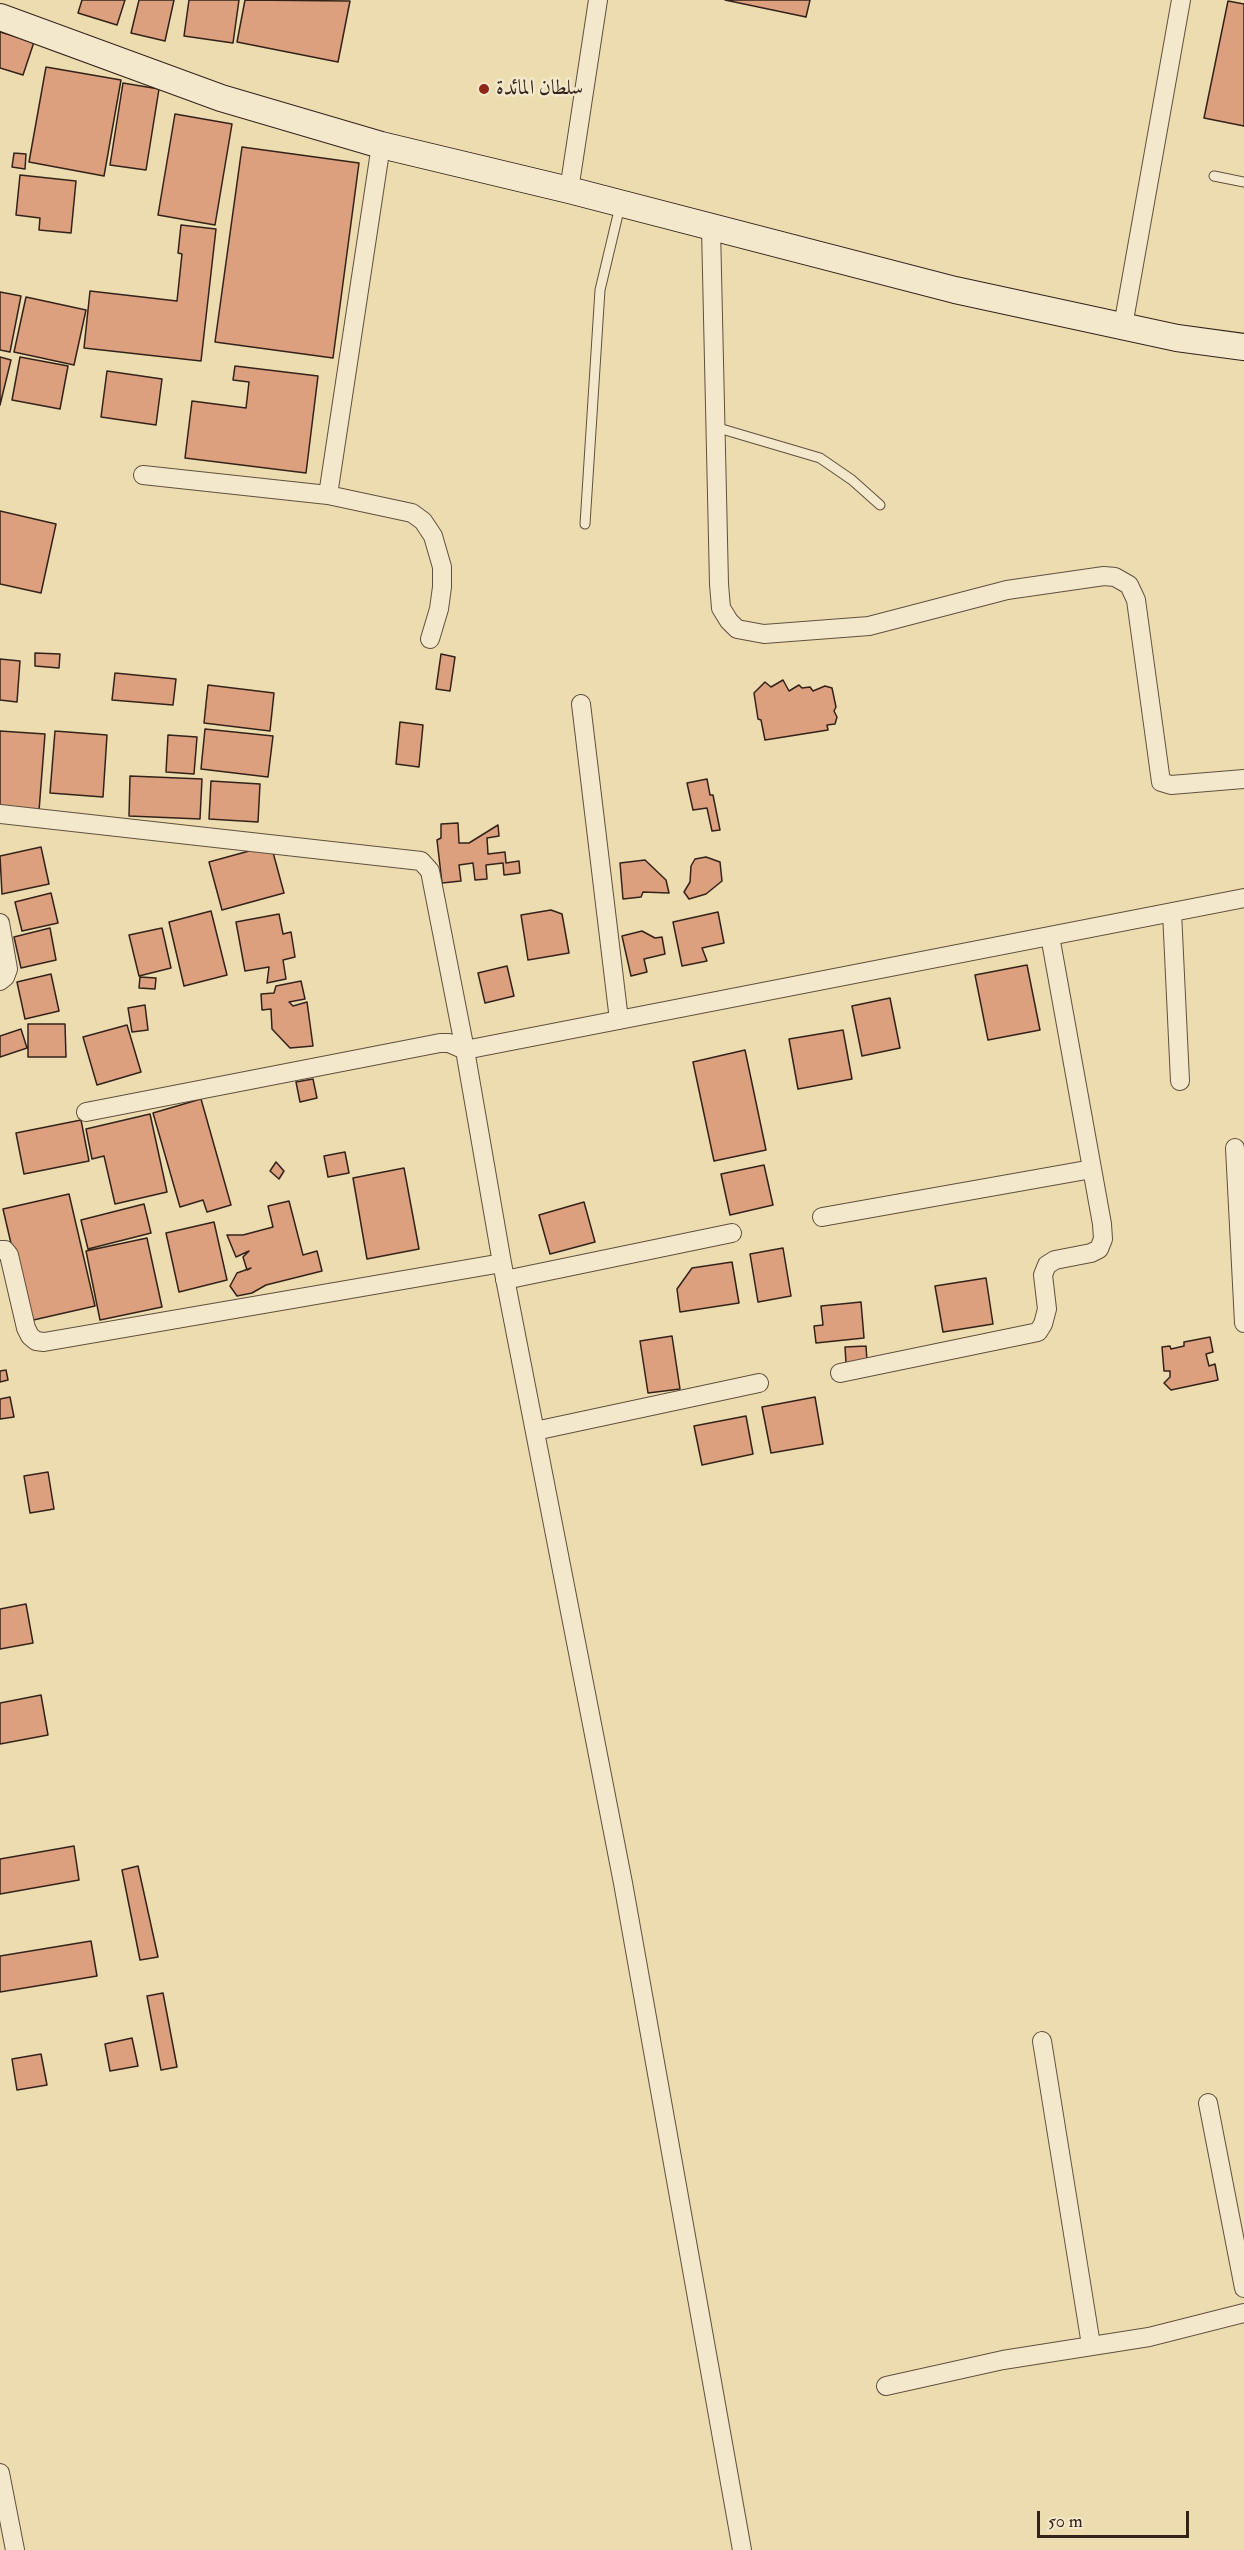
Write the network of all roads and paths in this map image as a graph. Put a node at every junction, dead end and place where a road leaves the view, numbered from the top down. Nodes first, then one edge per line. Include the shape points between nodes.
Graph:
1 (598, 0) edge
2 (1181, 0) edge
3 (0, 16) edge
4 (381, 145) junction
5 (1214, 176) dead end
6 (1244, 182) edge
7 (569, 190) junction
8 (620, 204) junction
9 (711, 228) junction
10 (1123, 326) junction
11 (1244, 347) edge
12 (715, 427) junction
13 (143, 476) dead end
14 (328, 495) junction
15 (880, 504) dead end
16 (585, 524) dead end
17 (430, 639) dead end
18 (581, 704) dead end
19 (1244, 779) edge
20 (0, 814) edge
21 (1244, 898) edge
22 (1172, 912) junction
23 (0, 923) edge
24 (1050, 936) junction
25 (0, 981) edge
26 (619, 1020) junction
27 (465, 1050) junction
28 (1180, 1081) dead end
29 (86, 1112) dead end
30 (1235, 1148) dead end
31 (1092, 1169) junction
32 (822, 1217) dead end
33 (732, 1233) dead end
34 (0, 1250) edge
35 (504, 1272) junction
36 (1244, 1323) edge
37 (840, 1373) dead end
38 (759, 1383) dead end
39 (535, 1431) junction
40 (1042, 2041) dead end
41 (1208, 2103) dead end
42 (1244, 2288) edge
43 (1244, 2313) edge
44 (1091, 2345) junction
45 (886, 2386) dead end
46 (0, 2473) edge
47 (15, 2550) edge
48 (742, 2550) edge

1 - 7 street
2 - 10 street
3 - 4 main road via 221,98
4 - 7 main road
4 - 14 street
5 - 6 lane
7 - 8 main road
8 - 9 main road
8 - 16 lane via 599,299
9 - 10 main road via 955,291
9 - 12 street
10 - 11 main road
12 - 15 lane via 820,458
12 - 19 street via 721,608 737,629 764,634 869,626 1006,590 1115,577 1129,585 1136,600 1161,782 1172,785
13 - 14 street
14 - 17 street via 412,513 423,521 433,536 442,567 439,609
18 - 26 street
20 - 27 street via 421,861 430,872
21 - 22 street
22 - 24 street
22 - 28 street
23 - 25 street via 8,969
24 - 26 street
24 - 31 street
26 - 27 street
27 - 29 street via 449,1042
27 - 35 street
30 - 36 street
31 - 32 street
31 - 37 street via 1103,1239 1099,1249 1091,1253 1047,1265 1042,1275 1047,1309 1038,1332
33 - 35 street
34 - 35 street via 9,1255 26,1328 36,1341
35 - 39 street
38 - 39 street
39 - 48 street via 623,1883
40 - 44 street
41 - 42 street
43 - 44 street via 1149,2337
44 - 45 street
46 - 47 street

